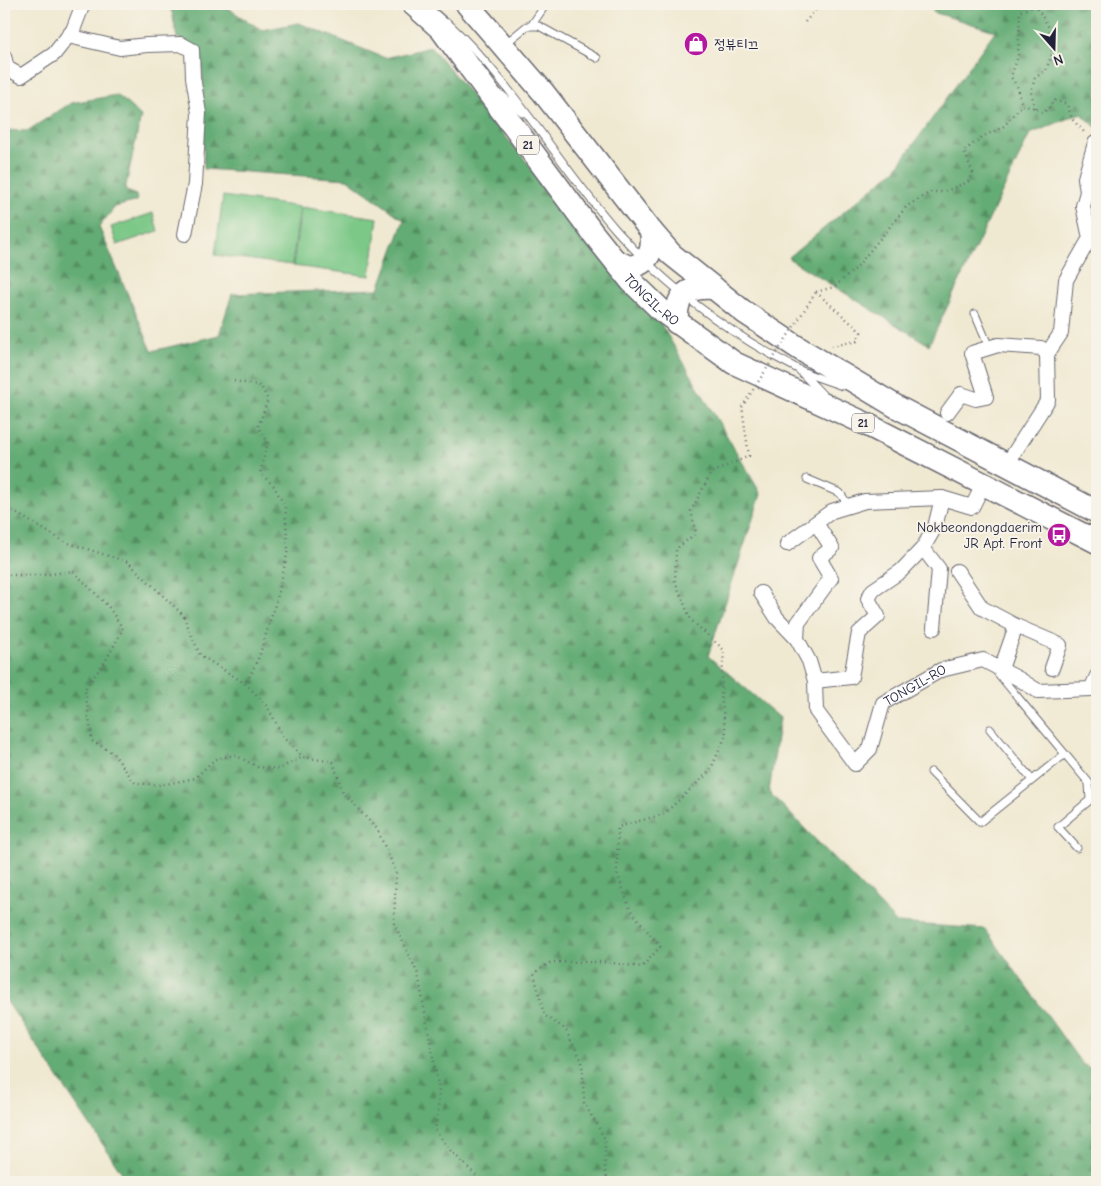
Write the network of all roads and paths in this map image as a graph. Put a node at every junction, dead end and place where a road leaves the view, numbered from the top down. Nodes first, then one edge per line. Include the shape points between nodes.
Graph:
1 (83, 4) edge
2 (413, 4) edge
3 (467, 4) edge
4 (546, 4) edge
5 (821, 4) edge
6 (1037, 5) edge
7 (442, 16) dead end
8 (805, 22) dead end
9 (531, 26) junction
10 (68, 36) junction
11 (503, 45) junction
12 (458, 52) junction
13 (4, 56) edge
14 (598, 58) dead end
15 (492, 84) dead end
16 (498, 90) dead end
17 (1022, 105) junction
18 (1035, 108) junction
19 (538, 129) junction
20 (1095, 143) joint
21 (651, 231) junction
22 (185, 234) dead end
23 (645, 260) junction
24 (616, 261) junction
25 (714, 288) junction
26 (816, 292) junction
27 (683, 295) junction
28 (975, 314) dead end
29 (677, 323) junction
30 (827, 346) dead end
31 (990, 347) junction
32 (1047, 354) junction
33 (798, 369) junction
34 (234, 381) dead end
35 (847, 388) dead end
36 (856, 391) dead end
37 (897, 407) junction
38 (838, 411) junction
39 (947, 413) dead end
40 (1007, 464) junction
41 (807, 479) dead end
42 (984, 483) junction
43 (942, 498) junction
44 (4, 506) edge
45 (849, 506) junction
46 (1097, 512) edge
47 (816, 523) junction
48 (1097, 542) edge
49 (788, 544) dead end
50 (923, 548) junction
51 (956, 571) dead end
52 (4, 575) edge
53 (761, 593) dead end
54 (1016, 626) junction
55 (934, 628) dead end
56 (798, 639) junction
57 (995, 666) junction
58 (1052, 668) dead end
59 (1097, 676) edge
60 (815, 681) junction
61 (246, 684) junction
62 (990, 729) dead end
63 (1065, 754) junction
64 (303, 757) junction
65 (931, 772) dead end
66 (1032, 780) junction
67 (1077, 848) dead end
68 (484, 1182) edge
69 (608, 1182) edge

1 - 10 street
2 - 12 main road, TONGIL-RO / 21 via 441,29
3 - 11 main road, 21
4 - 9 lane
5 - 8 path
6 - 17 path via 1020,11 1018,56 1012,77
6 - 18 path via 1051,31 1052,54 1046,70 1035,78 1031,92
7 - 19 lane via 469,42
9 - 11 lane
9 - 14 lane via 539,26
10 - 13 street via 54,54 22,76 7,68
10 - 22 street via 120,48 181,44 192,50 199,113 196,184
11 - 21 main road, 21 via 544,92
12 - 15 lane
12 - 24 main road, TONGIL-RO / 21
16 - 19 lane
17 - 18 path
17 - 26 path via 1004,126 964,151 973,173 968,182 943,192 931,192 907,206 855,269 834,287
18 - 20 path via 1042,113 1054,100 1067,104 1072,119
19 - 23 lane via 617,230
20 - 32 street via 1085,178 1087,192 1083,206 1090,238 1066,280 1061,333
21 - 23 main road via 652,251
21 - 25 main road, 21 via 671,254
23 - 24 main road via 629,267
23 - 27 lane
24 - 29 main road, TONGIL-RO / 21 via 639,290
25 - 27 main road via 699,287
25 - 37 main road, 21 via 771,331
26 - 30 path via 861,332 857,341
26 - 69 path, bridge via 742,407 749,456 711,473 691,511 696,533 676,549 675,581 690,620 724,650 721,695 726,735 710,770 664,814 618,827 617,873 630,909 660,947 642,967 604,962 551,962 534,973 544,1015 565,1030 582,1061 584,1103 604,1139
27 - 29 main road via 677,303
27 - 33 lane via 747,340
28 - 31 lane
29 - 38 main road, TONGIL-RO / 21 via 734,363
31 - 32 street via 1041,348
31 - 39 street via 972,353 986,396 976,399 961,394
32 - 40 street via 1048,400
33 - 35 lane
33 - 38 lane
34 - 61 path via 261,386 268,400 258,427 268,442 260,473 274,486 285,507 288,550 259,657
36 - 37 lane
37 - 40 main road, 21
38 - 42 main road, TONGIL-RO / 21
40 - 46 main road, 21
41 - 45 lane via 840,493
42 - 43 street via 972,507
42 - 48 main road, TONGIL-RO / 21
43 - 45 street via 865,500
43 - 50 street via 935,527
44 - 61 path via 65,542 128,562 183,615 200,655
45 - 47 street via 832,511
47 - 49 street
47 - 56 street via 832,548 819,558 831,578 798,623
50 - 55 street via 939,569
50 - 60 street via 902,571 873,590 868,599 878,616 859,633 851,677
51 - 54 street via 982,608
52 - 64 path via 73,571 108,606 123,629 85,689 92,741 113,753 135,783 161,785 195,778 215,759 235,755 258,767 278,769
53 - 56 street, TONGIL-RO via 777,618
54 - 57 street
54 - 58 street via 1060,645
56 - 60 street, TONGIL-RO
57 - 59 street via 1038,691 1091,688
57 - 60 street, TONGIL-RO via 983,660 941,670 883,702 870,749 855,764 816,711
57 - 63 lane
61 - 64 path via 266,706 284,738
62 - 66 lane
63 - 66 lane
63 - 67 lane via 1089,783 1090,800 1058,827
64 - 68 path via 333,762 343,793 377,830 396,872 394,923 418,974 439,1090 435,1130 450,1150
65 - 66 lane via 980,822

